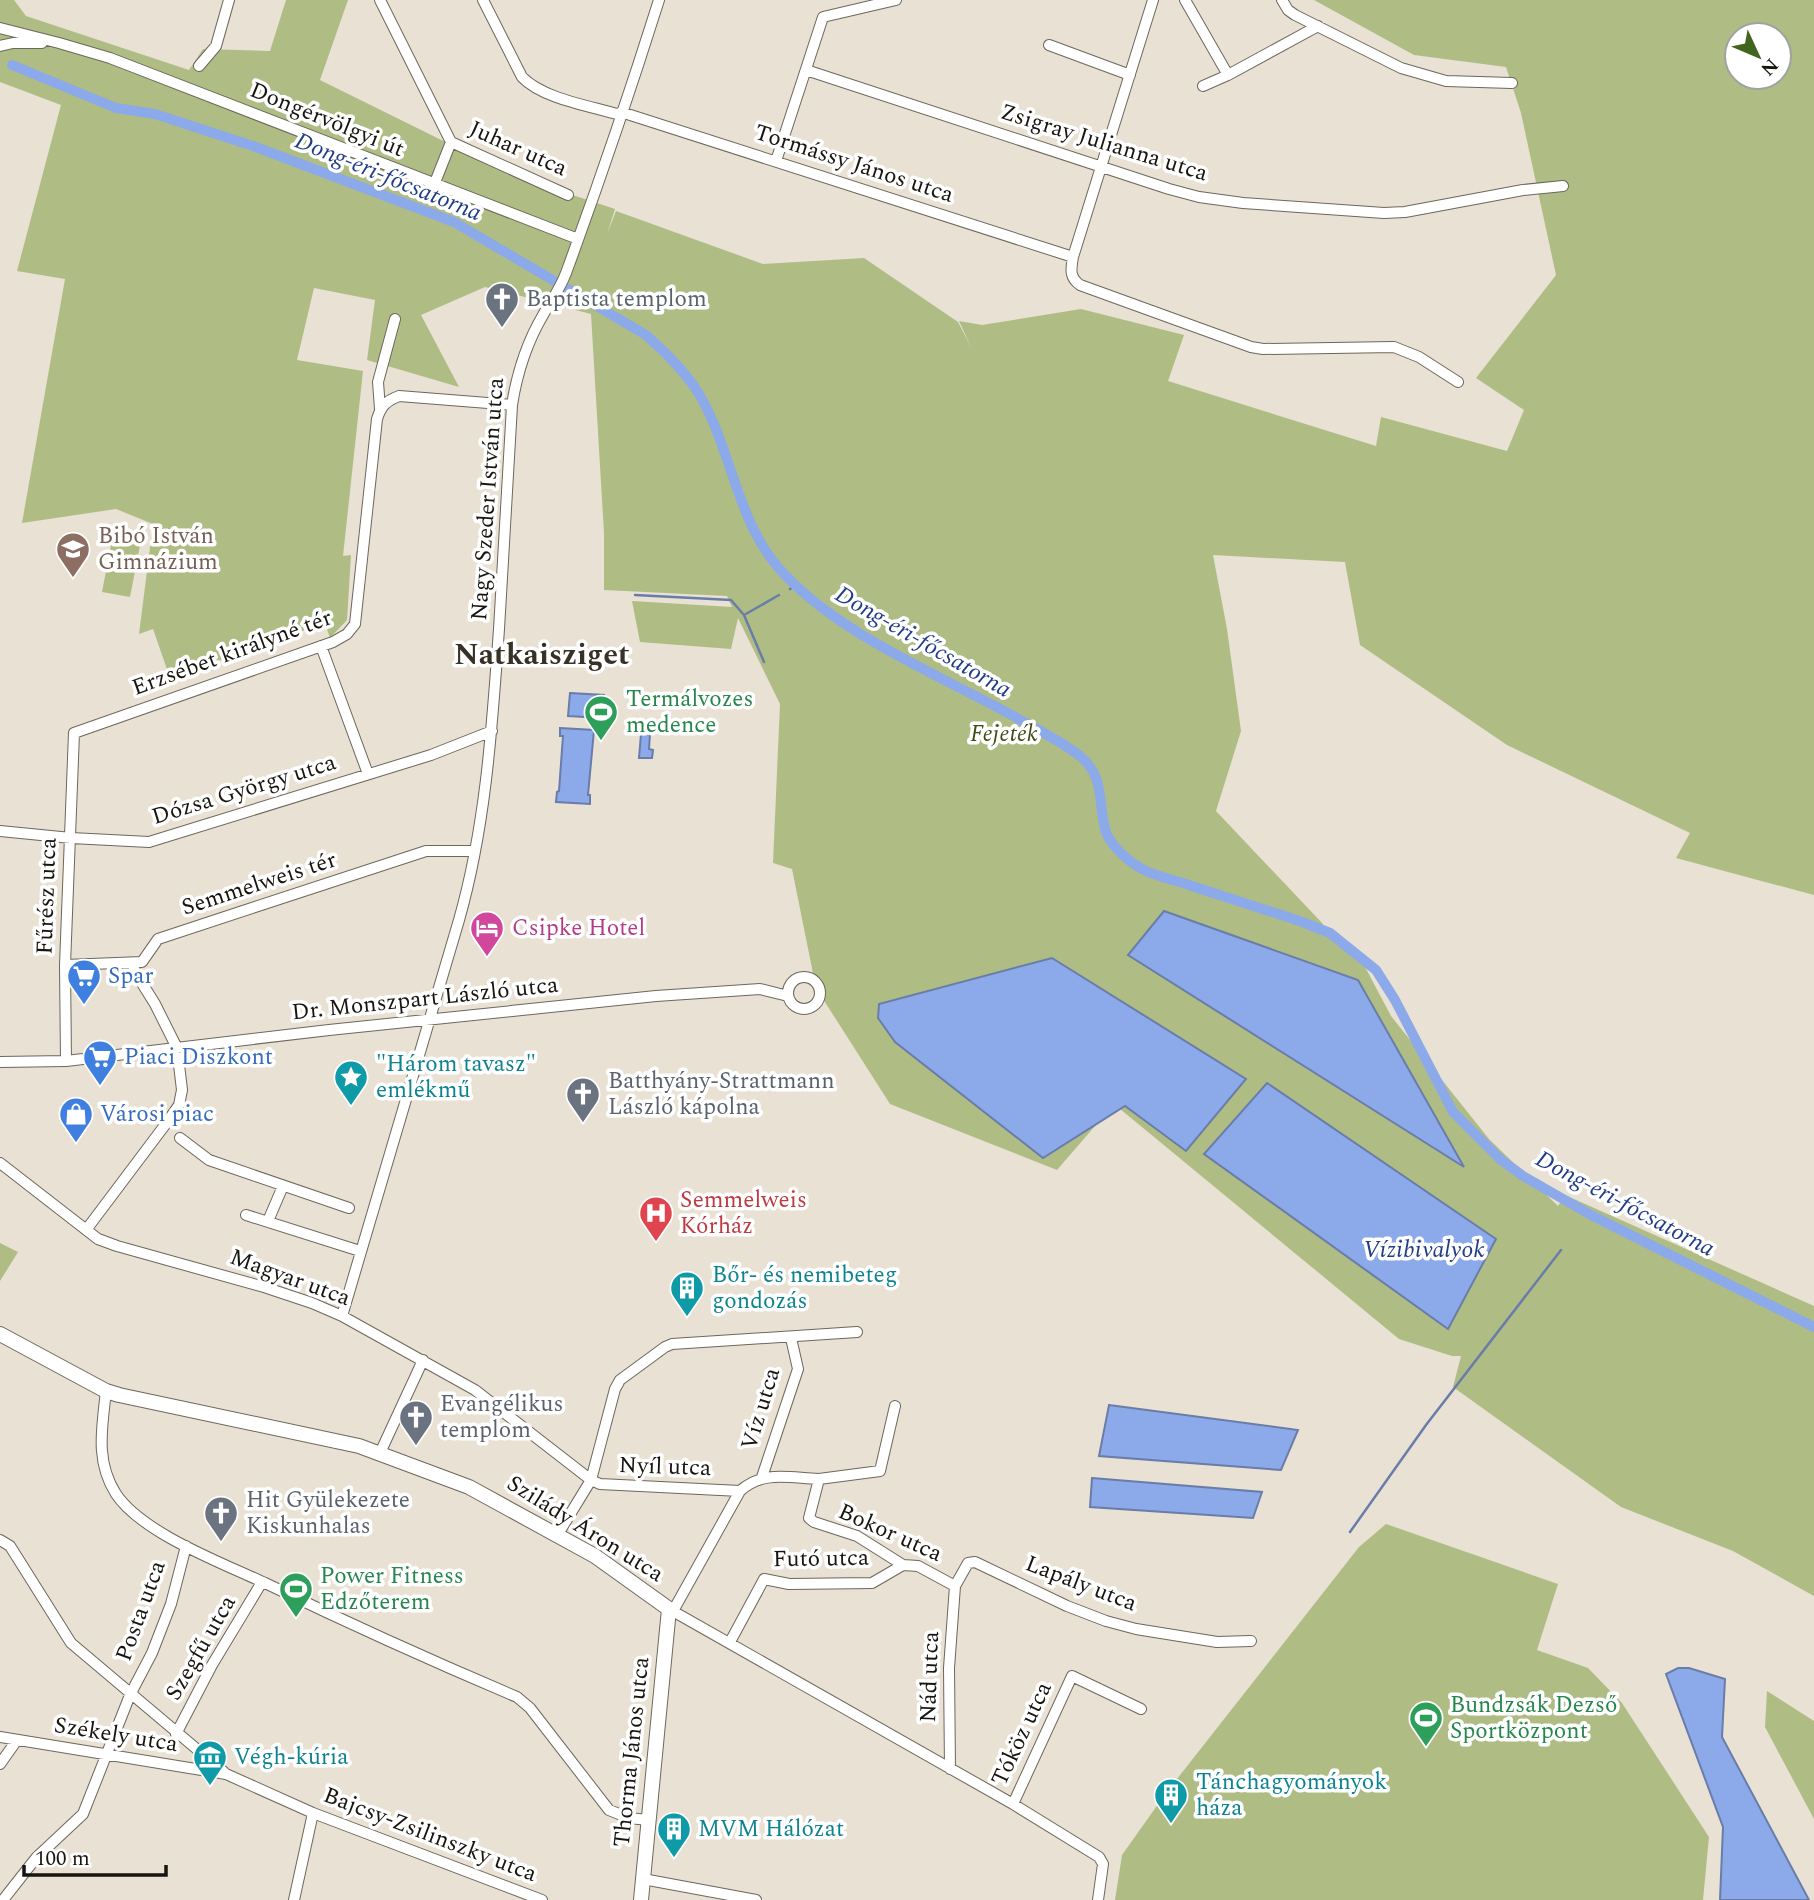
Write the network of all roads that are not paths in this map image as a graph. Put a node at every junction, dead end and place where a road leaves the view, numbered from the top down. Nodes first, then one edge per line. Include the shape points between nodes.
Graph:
1 (229, 0) edge
2 (380, 0) edge
3 (483, 0) edge
4 (659, 0) edge
5 (896, 0) edge
6 (1153, 0) edge
7 (1185, 0) edge
8 (1282, 0) edge
9 (1318, 26) junction
10 (0, 28) edge
11 (59, 43) junction
12 (1049, 45) dead end
13 (0, 46) edge
14 (200, 66) dead end
15 (806, 70) junction
16 (1130, 75) junction
17 (1228, 75) junction
18 (1512, 83) dead end
19 (1203, 86) dead end
20 (620, 113) junction
21 (451, 142) junction
22 (776, 161) junction
23 (1101, 166) junction
24 (435, 185) junction
25 (1563, 186) dead end
26 (568, 195) dead end
27 (578, 239) junction
28 (1073, 257) junction
29 (395, 319) dead end
30 (1458, 382) dead end
31 (512, 405) junction
32 (380, 410) junction
33 (321, 646) junction
34 (492, 731) junction
35 (74, 733) joint
36 (368, 774) junction
37 (0, 831) edge
38 (71, 838) junction
39 (475, 851) junction
40 (133, 964) junction
41 (65, 965) junction
42 (788, 996) dead end
43 (429, 1020) junction
44 (177, 1048) junction
45 (66, 1061) junction
46 (0, 1062) edge
47 (180, 1138) dead end
48 (0, 1163) edge
49 (283, 1186) junction
50 (349, 1208) dead end
51 (246, 1215) dead end
52 (268, 1222) junction
53 (86, 1230) junction
54 (360, 1251) junction
55 (342, 1317) junction
56 (857, 1332) dead end
57 (0, 1334) edge
58 (791, 1338) junction
59 (423, 1360) junction
60 (106, 1391) junction
61 (895, 1406) dead end
62 (380, 1453) junction
63 (762, 1477) junction
64 (819, 1479) junction
65 (591, 1480) junction
66 (740, 1491) junction
67 (558, 1534) junction
68 (0, 1540) edge
69 (186, 1546) junction
70 (903, 1565) junction
71 (262, 1582) junction
72 (955, 1586) junction
73 (671, 1610) junction
74 (1251, 1641) dead end
75 (730, 1643) junction
76 (130, 1695) junction
77 (1141, 1709) dead end
78 (176, 1734) junction
79 (0, 1737) edge
80 (17, 1740) junction
81 (106, 1754) junction
82 (0, 1764) edge
83 (950, 1769) junction
84 (226, 1774) junction
85 (1013, 1804) junction
86 (313, 1813) junction
87 (648, 1820) junction
88 (643, 1879) junction
89 (4, 1900) edge
90 (295, 1900) edge
91 (542, 1900) edge
92 (641, 1900) edge
93 (756, 1900) edge
94 (1098, 1900) edge

1 - 14 street via 216,46
2 - 21 street, Juhar utca
3 - 20 street, Tormássy János utca via 528,83 541,91
4 - 20 street, Nagy Szeder István utca
5 - 15 street via 824,17
6 - 16 street
7 - 17 street
8 - 9 street via 1288,10
9 - 17 street
9 - 18 street via 1401,68 1446,81
10 - 11 street
11 - 13 street
11 - 24 street, Dongérvölgyi út via 162,78
12 - 16 street
15 - 22 street
15 - 23 street, Zsigray Julianna utca
16 - 23 street
17 - 19 street
20 - 22 street, Tormássy János utca
20 - 27 street, Nagy Szeder István utca
21 - 24 street, Juhar utca
21 - 26 street, Juhar utca
22 - 28 street, Tormássy János utca
23 - 25 street, Zsigray Julianna utca via 1199,197 1366,213 1405,212
23 - 28 street
24 - 27 street, Dongérvölgyi út
27 - 31 street, Nagy Szeder István utca via 559,290 517,372
28 - 30 street via 1070,272 1080,285 1242,345 1264,349 1394,347
29 - 32 street, Erzsébet királyné tér via 378,382
31 - 32 street via 399,396 387,400
31 - 34 street, Nagy Szeder István utca
32 - 33 street, Erzsébet királyné tér via 355,624 347,634
33 - 35 street, Erzsébet királyné tér
33 - 36 street
34 - 36 street, Dózsa György utca
34 - 39 street, Nagy Szeder István utca
35 - 38 street, Fűrész utca
36 - 38 street, Dózsa György utca via 149,842
37 - 38 street, Dózsa György utca
38 - 41 street, Fűrész utca
39 - 40 street, Semmelweis tér via 426,850 268,902 158,939 142,962
39 - 43 street, Nagy Szeder István utca
40 - 41 street
40 - 44 street
41 - 45 street, Fűrész utca
42 - 43 street, Dr. Monszpart László utca via 760,989 712,992
43 - 44 street, Dr. Monszpart László utca
43 - 54 street, Nagy Szeder István utca
44 - 45 street, Dr. Monszpart László utca
44 - 53 street via 182,1090 179,1105
45 - 46 street, Dr. Monszpart László utca
47 - 49 street via 209,1160
48 - 53 street, Magyar utca
49 - 50 street
49 - 52 street
51 - 52 street
52 - 54 street
53 - 55 street, Magyar utca via 117,1246 264,1287
54 - 55 street, Nagy Szeder István utca
55 - 59 street, Magyar utca
56 - 58 street
57 - 60 street, Szilády Áron utca
58 - 63 street, Víz utca via 798,1369
58 - 65 street via 672,1344 620,1380
59 - 62 street
59 - 65 street, Magyar utca via 475,1390
60 - 62 street, Szilády Áron utca
60 - 69 street, Posta utca via 101,1457 108,1480 131,1511
61 - 64 street, Bokor utca via 880,1471
62 - 67 street, Szilády Áron utca via 469,1487
63 - 64 street
63 - 66 street
64 - 70 street, Bokor utca via 811,1520 857,1536
65 - 66 street, Nyíl utca via 606,1485
65 - 67 street
66 - 73 street
67 - 73 street, Szilády Áron utca
68 - 76 street via 10,1546 71,1643
69 - 71 street
69 - 76 street, Posta utca via 152,1653
70 - 72 street, Bokor utca via 918,1566
70 - 75 street, Futó utca via 872,1583 789,1584 764,1579
71 - 78 street, Szegfű utca
71 - 87 street via 517,1697 609,1810
72 - 74 street, Lapály utca via 964,1566 975,1562 1105,1621 1217,1643
72 - 83 street, Nád utca via 949,1668
73 - 75 street, Szilády Áron utca
73 - 87 street, Thorma János utca
75 - 83 street, Szilády Áron utca
76 - 78 street
76 - 81 street, Posta utca
77 - 85 street, Tóköz utca via 1072,1676
78 - 84 street
79 - 80 street, Székely utca
80 - 81 street, Székely utca
80 - 82 street
81 - 84 street, Székely utca
81 - 89 street, Posta utca via 80,1818 36,1857
83 - 85 street, Szilády Áron utca
84 - 86 street, Bajcsy-Zsilinszky utca
85 - 94 street, Szilády Áron utca via 1099,1857 1103,1864
86 - 90 street
86 - 91 street, Bajcsy-Zsilinszky utca
87 - 88 street, Thorma János utca
88 - 92 street, Thorma János utca
88 - 93 street

